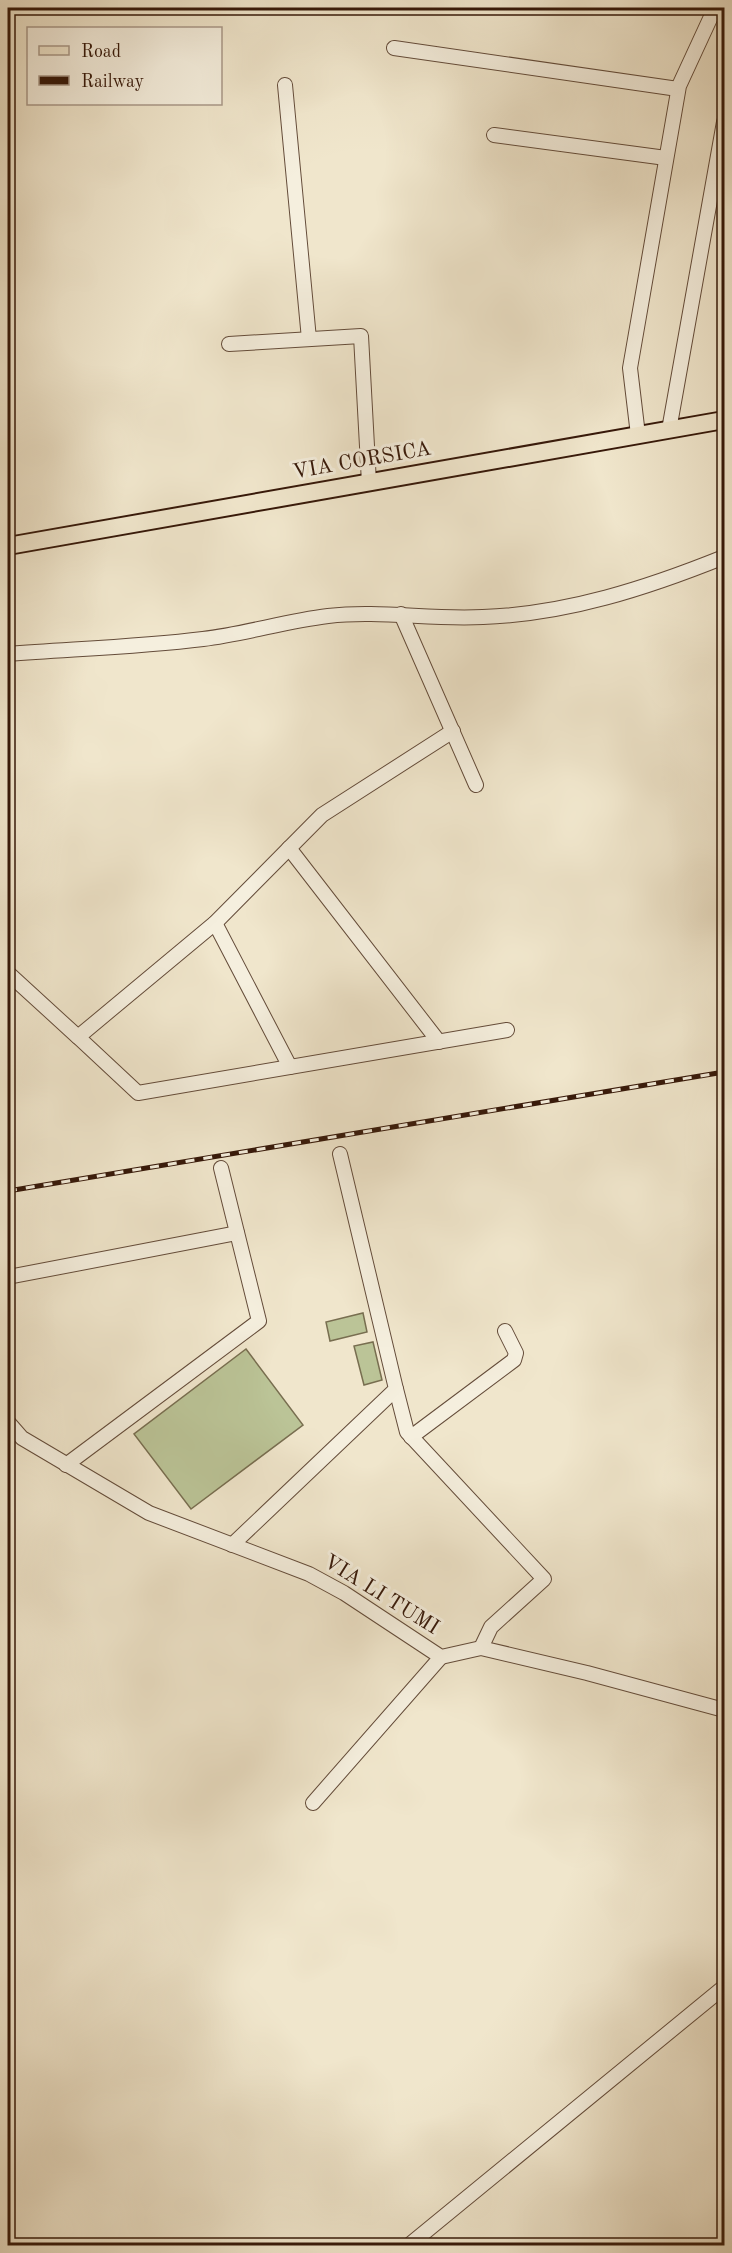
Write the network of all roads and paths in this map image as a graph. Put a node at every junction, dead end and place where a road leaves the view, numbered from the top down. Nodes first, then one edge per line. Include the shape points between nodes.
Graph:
1 (715, 8) edge
2 (394, 48) dead end
3 (285, 85) dead end
4 (678, 89) junction
5 (724, 122) edge
6 (494, 135) dead end
7 (666, 158) junction
8 (309, 339) junction
9 (229, 344) dead end
10 (724, 420) edge
11 (669, 430) junction
12 (638, 435) junction
13 (369, 483) junction
14 (8, 546) edge
15 (724, 557) edge
16 (401, 614) junction
17 (8, 654) edge
18 (453, 731) junction
19 (476, 785) dead end
20 (289, 848) junction
21 (215, 923) junction
22 (8, 973) edge
23 (507, 1030) dead end
24 (78, 1037) junction
25 (439, 1042) junction
26 (290, 1067) junction
27 (340, 1154) dead end
28 (221, 1168) dead end
29 (237, 1233) junction
30 (8, 1277) edge
31 (505, 1331) dead end
32 (396, 1389) junction
33 (8, 1422) edge
34 (411, 1437) junction
35 (66, 1465) junction
36 (232, 1545) junction
37 (482, 1648) junction
38 (441, 1657) junction
39 (724, 1710) edge
40 (313, 1803) dead end
41 (724, 1987) edge
42 (408, 2246) edge

1 - 4 street
2 - 4 street
3 - 8 street
4 - 7 street
5 - 11 street
6 - 7 street
7 - 12 street via 630,368
8 - 9 street
8 - 13 street via 361,336
10 - 11 main road, VIA CORSICA
11 - 12 main road, VIA CORSICA
12 - 13 main road, VIA CORSICA
13 - 14 main road, VIA CORSICA
15 - 16 street via 603,599 534,614
16 - 17 street via 328,616 204,639
16 - 18 street
18 - 19 street
18 - 20 street via 322,815
20 - 21 street
20 - 25 street
21 - 24 street
21 - 26 street
22 - 24 street
23 - 25 street
24 - 26 street via 138,1093
25 - 26 street
27 - 32 street
28 - 29 street
29 - 30 street
29 - 35 street via 259,1321
31 - 34 street via 516,1353 514,1360
32 - 34 street
32 - 36 street
33 - 35 street, VIA LI TUMI via 22,1438
34 - 37 street via 544,1580 491,1627
35 - 36 street, VIA LI TUMI via 149,1513
36 - 38 street, VIA LI TUMI via 318,1579
37 - 38 street, VIA LI TUMI
37 - 39 street, VIA LI TUMI
38 - 40 street
41 - 42 street

